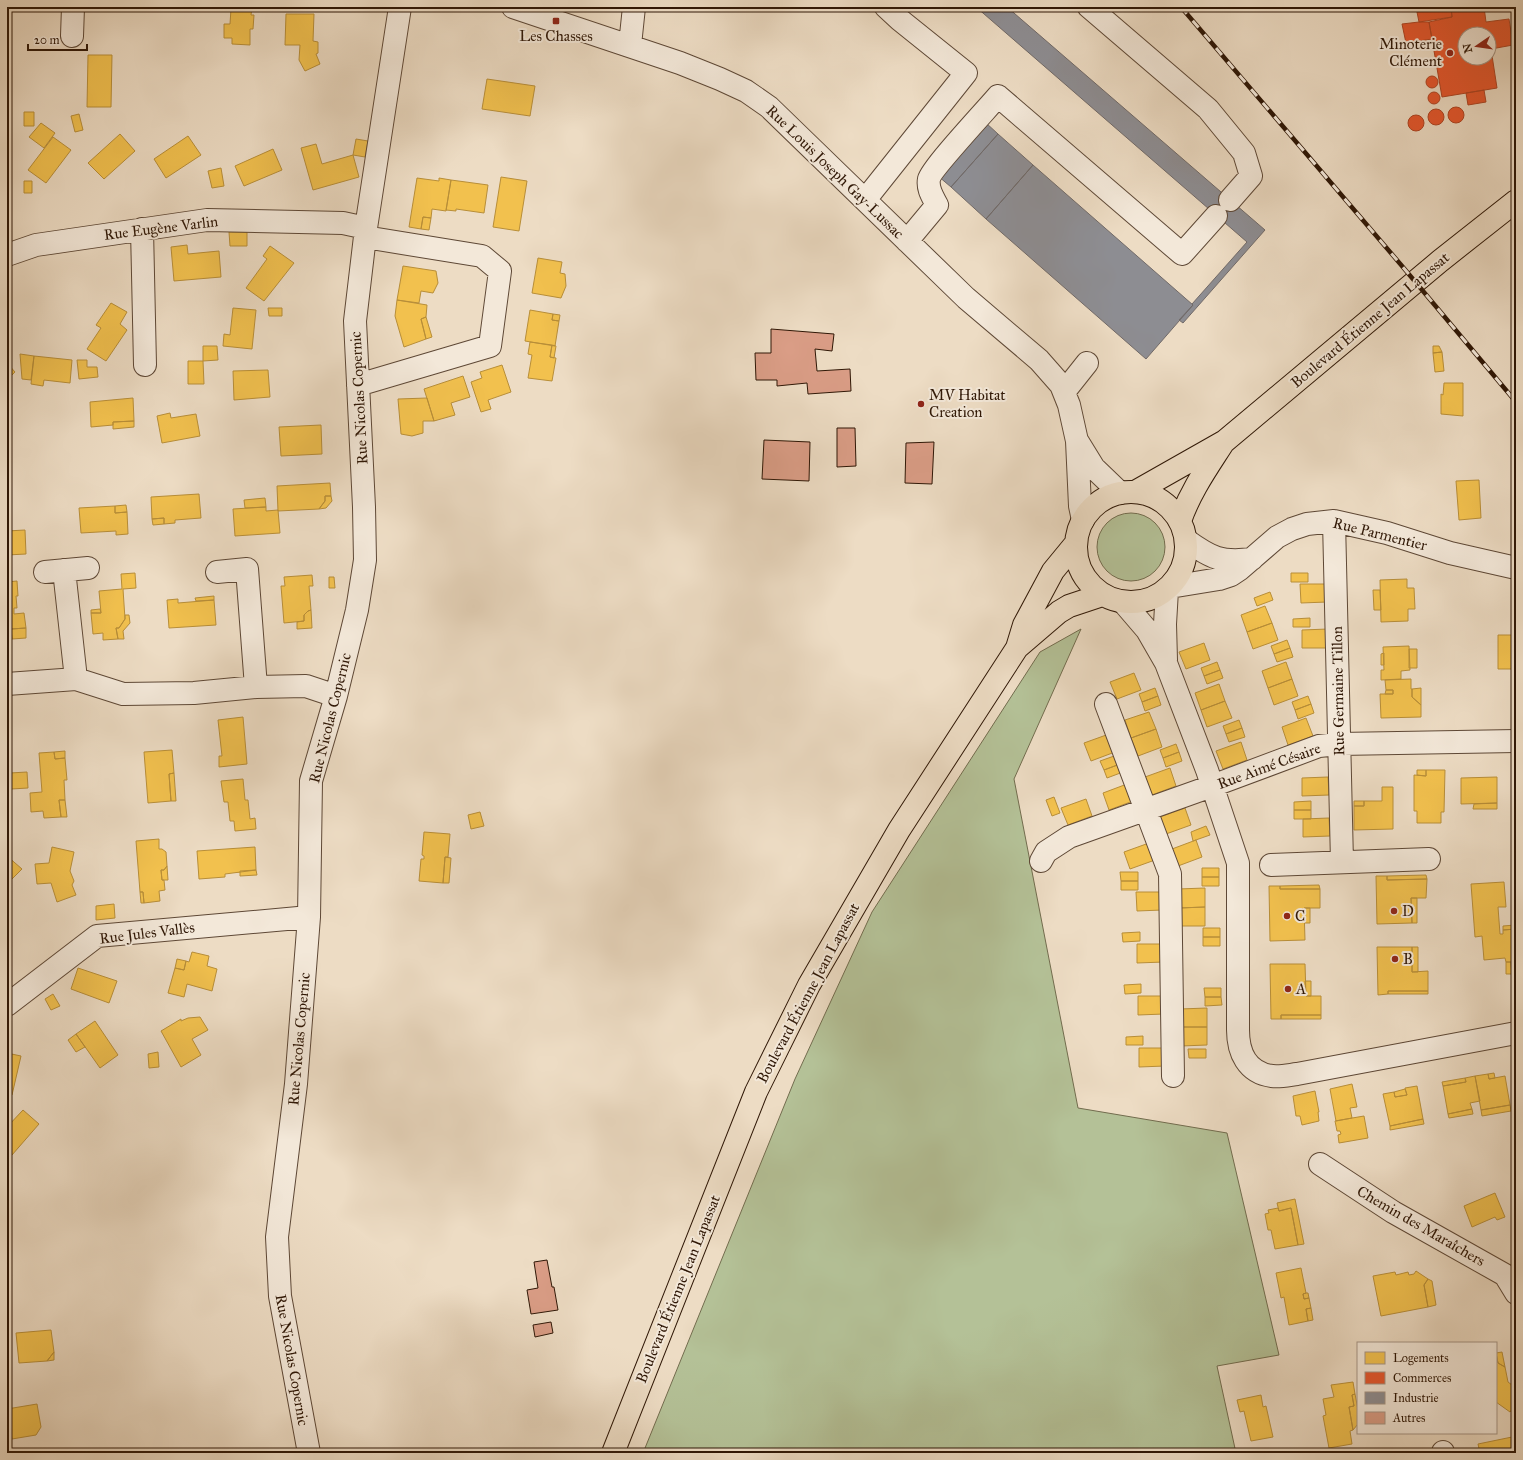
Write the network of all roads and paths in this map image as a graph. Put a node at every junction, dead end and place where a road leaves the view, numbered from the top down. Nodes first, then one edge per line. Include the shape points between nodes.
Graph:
1 (73, 7) edge
2 (400, 7) edge
3 (513, 7) edge
4 (634, 7) edge
5 (886, 7) edge
6 (1089, 7) edge
7 (72, 36) dead end
8 (630, 46) junction
9 (865, 200) junction
10 (1516, 201) edge
11 (142, 229) junction
12 (365, 232) junction
13 (907, 241) junction
14 (7, 255) edge
15 (1087, 363) dead end
16 (144, 365) dead end
17 (358, 386) junction
18 (1064, 392) junction
19 (1077, 441) junction
20 (1225, 441) junction
21 (1127, 492) junction
22 (1083, 520) junction
23 (1334, 520) junction
24 (1183, 530) junction
25 (1076, 543) junction
26 (1252, 559) junction
27 (88, 568) dead end
28 (1516, 568) edge
29 (217, 572) dead end
30 (1169, 589) junction
31 (1102, 595) junction
32 (1123, 602) junction
33 (1017, 648) junction
34 (1166, 664) junction
35 (76, 679) junction
36 (7, 684) edge
37 (256, 687) junction
38 (336, 696) junction
39 (1106, 704) dead end
40 (1516, 741) edge
41 (1339, 744) junction
42 (1212, 786) junction
43 (1146, 810) junction
44 (1429, 859) dead end
45 (1041, 861) dead end
46 (1342, 862) junction
47 (1271, 865) dead end
48 (309, 917) junction
49 (7, 1005) edge
50 (1516, 1033) edge
51 (1173, 1076) dead end
52 (1320, 1164) dead end
53 (1511, 1273) edge
54 (1516, 1293) edge
55 (309, 1453) edge
56 (613, 1453) edge

1 - 7 street
2 - 12 street, Rue Nicolas Copernic
3 - 8 street, Rue Louis Joseph Gay-Lussac
4 - 8 street
5 - 9 street via 966,73
6 - 13 street via 1208,109 1244,153 1251,176 1182,254 998,96 929,178 929,189 937,205
8 - 9 street, Rue Louis Joseph Gay-Lussac via 746,91 769,107
9 - 13 street, Rue Louis Joseph Gay-Lussac
10 - 20 main road, Boulevard Étienne Jean Lapassat via 1440,261
11 - 12 street, Rue Eugène Varlin via 207,220 343,223
11 - 14 street, Rue Eugène Varlin via 36,245
11 - 16 street
12 - 17 street, Rue Nicolas Copernic via 356,321
12 - 17 street, Rue Eugène Varlin via 482,256 500,271 490,346
13 - 18 street, Rue Louis Joseph Gay-Lussac via 966,298 1039,360
15 - 18 street
17 - 38 street, Rue Nicolas Copernic via 365,560 357,610
18 - 19 street, Rue Louis Joseph Gay-Lussac
19 - 21 street, Rue Louis Joseph Gay-Lussac via 1094,468
19 - 22 street, Rue Louis Joseph Gay-Lussac
20 - 21 main road, Boulevard Étienne Jean Lapassat
20 - 24 main road, Boulevard Étienne Jean Lapassat via 1185,505
21 - 22 main road via 1101,501
21 - 24 main road via 1153,496 1168,506
22 - 25 main road
23 - 26 street, Rue Parmentier via 1292,529 1277,537
23 - 28 street, Rue Parmentier via 1450,553
23 - 41 street, Rue Germaine Tillon
24 - 26 street via 1205,553 1221,560
24 - 30 main road via 1186,557 1180,573
25 - 31 main road via 1082,573
25 - 33 main road, Boulevard Étienne Jean Lapassat via 1053,572 1024,625
26 - 30 street, Rue Parmentier via 1231,575
27 - 35 street via 55,571
29 - 37 street via 247,570
30 - 32 main road via 1147,601
30 - 34 street via 1165,624
31 - 32 main road
31 - 33 main road, Boulevard Étienne Jean Lapassat via 1068,606
32 - 34 street via 1147,630
33 - 56 main road, Boulevard Étienne Jean Lapassat via 899,830 809,985 766,1070
34 - 42 street
35 - 36 street
35 - 37 street via 123,694 194,693
37 - 38 street via 306,686
38 - 48 street, Rue Nicolas Copernic via 311,780
39 - 43 street
40 - 41 street, Rue Aimé Césaire
41 - 42 street, Rue Aimé Césaire via 1319,746
41 - 46 street, Rue Germaine Tillon
42 - 43 street, Rue Aimé Césaire
42 - 50 street via 1238,863 1238,1030 1240,1050 1252,1067 1274,1077
43 - 45 street, Rue Aimé Césaire via 1069,837 1046,852
43 - 51 street via 1170,874
44 - 46 street
46 - 47 street
48 - 49 street, Rue Jules Vallès via 97,936
48 - 55 street, Rue Nicolas Copernic via 296,1084 277,1237 280,1296
52 - 53 street, Chemin des Maraîchers via 1392,1212
53 - 54 street, Chemin des Maraîchers

